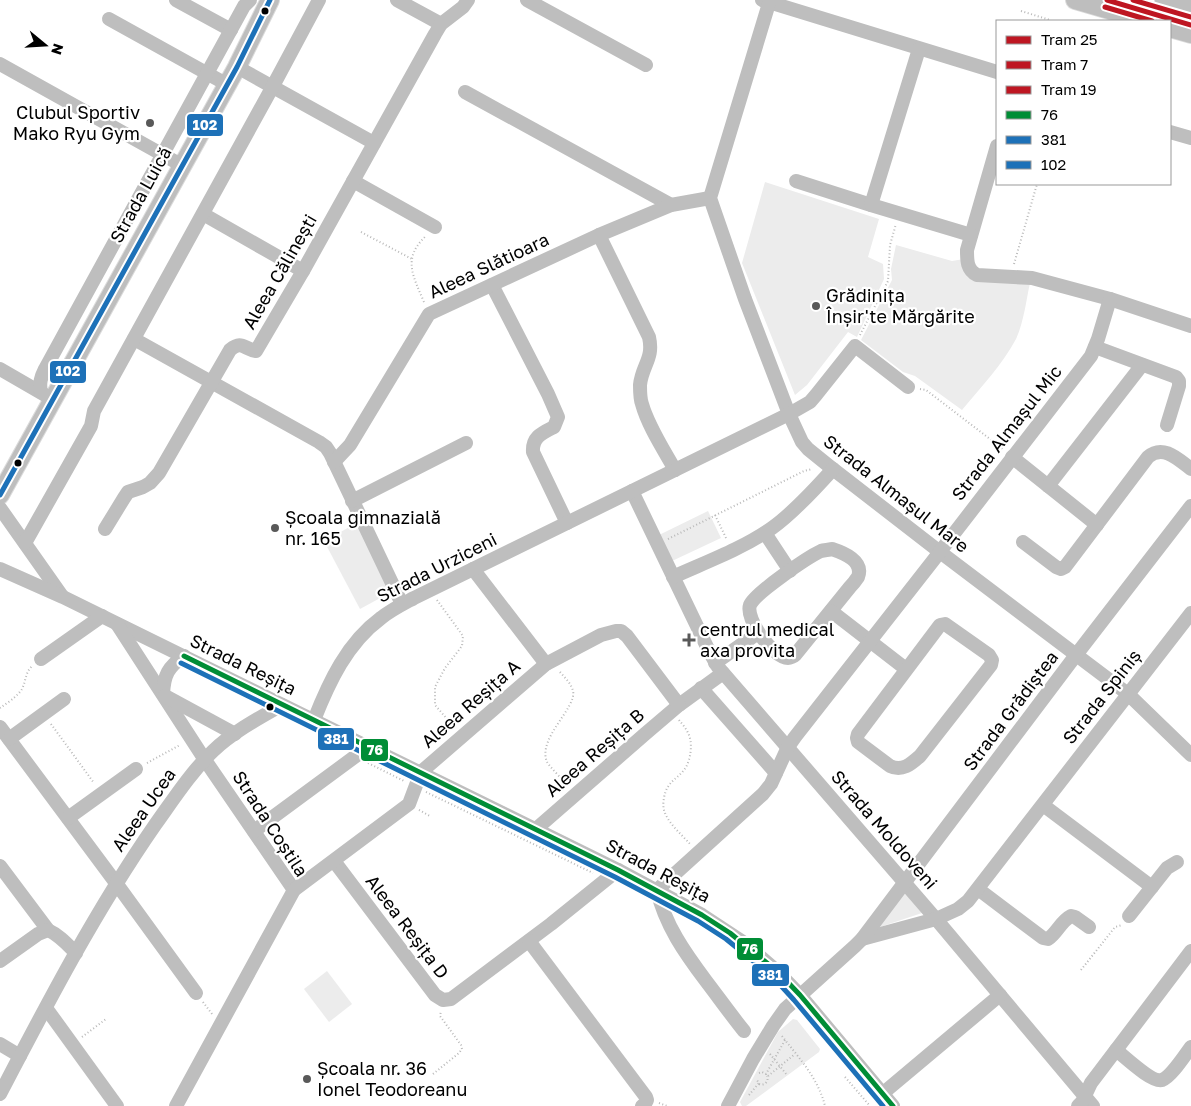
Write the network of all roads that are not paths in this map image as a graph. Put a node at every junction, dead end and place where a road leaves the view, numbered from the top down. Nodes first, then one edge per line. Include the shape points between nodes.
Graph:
1 (176, 0) edge
2 (250, 0) edge
3 (270, 0) edge
4 (319, 0) edge
5 (397, 0) edge
6 (468, 0) edge
7 (527, 0) edge
8 (1075, 0) edge
9 (1164, 0) edge
10 (767, 1) edge
11 (1191, 8) edge
12 (109, 19) dead end
13 (1144, 20) edge
14 (441, 24) junction
15 (1171, 28) edge
16 (231, 30) junction
17 (1191, 34) edge
18 (919, 48) junction
19 (0, 64) edge
20 (646, 66) dead end
21 (238, 67) junction
22 (996, 72) edge
23 (207, 74) junction
24 (228, 85) junction
25 (273, 86) junction
26 (465, 92) dead end
27 (1171, 132) edge
28 (1191, 138) edge
29 (374, 143) junction
30 (996, 149) edge
31 (163, 155) junction
32 (183, 166) junction
33 (353, 180) junction
34 (796, 181) dead end
35 (710, 198) junction
36 (672, 205) junction
37 (871, 205) junction
38 (203, 214) junction
39 (435, 228) road end
40 (971, 234) junction
41 (599, 235) junction
42 (303, 271) junction
43 (492, 285) junction
44 (1110, 299) junction
45 (1191, 326) edge
46 (134, 339) junction
47 (1095, 347) junction
48 (1142, 364) junction
49 (0, 369) edge
50 (211, 382) junction
51 (908, 387) road end
52 (47, 396) junction
53 (789, 414) junction
54 (1166, 425) dead end
55 (466, 443) dead end
56 (1012, 457) junction
57 (334, 462) junction
58 (831, 468) junction
59 (1191, 468) edge
60 (674, 470) junction
61 (1048, 486) junction
62 (632, 491) junction
63 (0, 495) edge
64 (352, 501) junction
65 (1191, 506) edge
66 (0, 508) edge
67 (567, 523) junction
68 (1097, 525) junction
69 (105, 530) dead end
70 (765, 533) junction
71 (1023, 542) dead end
72 (25, 543) junction
73 (940, 552) junction
74 (0, 569) edge
75 (473, 569) junction
76 (790, 571) junction
77 (673, 577) junction
78 (62, 597) junction
79 (402, 604) junction
80 (831, 611) junction
81 (1191, 613) edge
82 (102, 616) junction
83 (116, 623) junction
84 (758, 633) junction
85 (870, 642) junction
86 (1076, 655) junction
87 (184, 656) junction
88 (41, 659) road end
89 (548, 662) junction
90 (719, 668) junction
91 (906, 669) junction
92 (701, 688) junction
93 (163, 694) junction
94 (1128, 694) junction
95 (64, 699) dead end
96 (282, 705) junction
97 (675, 708) junction
98 (314, 720) junction
99 (0, 727) edge
100 (235, 734) junction
101 (10, 739) junction
102 (368, 747) junction
103 (788, 747) junction
104 (1191, 755) edge
105 (205, 760) junction
106 (136, 769) road end
107 (421, 772) junction
108 (776, 773) junction
109 (1043, 805) junction
110 (68, 818) junction
111 (536, 829) junction
112 (254, 832) junction
113 (334, 861) junction
114 (1177, 862) dead end
115 (0, 866) edge
116 (618, 870) junction
117 (116, 883) junction
118 (904, 883) junction
119 (1152, 887) junction
120 (978, 889) junction
121 (294, 890) junction
122 (657, 890) junction
123 (1129, 916) road end
124 (936, 919) junction
125 (1088, 927) dead end
126 (48, 930) junction
127 (862, 939) junction
128 (529, 940) junction
129 (1191, 951) edge
130 (76, 953) junction
131 (0, 961) edge
132 (196, 993) road end
133 (800, 995) junction
134 (1000, 995) junction
135 (46, 1008) junction
136 (744, 1032) dead end
137 (0, 1044) edge
138 (1191, 1047) edge
139 (1116, 1050) junction
140 (20, 1056) junction
141 (0, 1094) edge
142 (882, 1094) junction
143 (1085, 1103) edge
144 (182, 1104) edge
145 (117, 1106) edge
146 (642, 1106) edge
147 (728, 1106) edge
148 (893, 1106) edge

1 - 16 street
2 - 16 street, Strada Luică
3 - 21 main road, Strada Luică
4 - 25 street
5 - 14 street
6 - 14 street, Aleea Călinești
7 - 20 street
8 - 13 main road
9 - 11 main road
10 - 18 street
10 - 35 street
12 - 23 street
14 - 29 street, Aleea Călinești
15 - 17 main road
16 - 23 street, Strada Luică
18 - 22 street
18 - 37 street
19 - 31 street
21 - 24 main road, Strada Luică
21 - 25 street
23 - 24 street
23 - 31 street, Strada Luică
24 - 32 main road, Strada Luică
25 - 29 street
25 - 38 street
26 - 36 street
27 - 28 street
29 - 33 street, Aleea Călinești
30 - 40 street
31 - 32 street
31 - 52 street, Strada Luică via 40,379 39,386
32 - 52 main road, Strada Luică
33 - 39 street
33 - 42 street, Aleea Călinești
34 - 37 street
35 - 36 street, Aleea Slătioara
35 - 53 street, Strada Almașul Mare
36 - 41 street, Aleea Slătioara
37 - 40 street
38 - 42 street
38 - 46 street
40 - 44 street via 967,257 969,269 977,275 1032,278
41 - 43 street, Aleea Slătioara
41 - 60 street via 649,337 650,358 642,375 641,403
42 - 50 street, Aleea Călinești via 256,351 235,346
43 - 57 street, Aleea Slătioara via 429,314 350,445
43 - 67 street via 558,417 554,428 540,435 533,444 533,452
44 - 45 street
44 - 47 street, Strada Almașul Mic
46 - 50 street
46 - 72 street via 94,411 91,426
47 - 48 street
47 - 56 street, Strada Almașul Mic
48 - 54 street via 1179,381
48 - 61 street
49 - 52 street
50 - 57 street via 319,442 326,447
50 - 69 street, Aleea Călinești via 158,473 150,483 128,492
51 - 53 street, Strada Urziceni via 855,346 810,402
52 - 63 main road, Strada Luică
53 - 58 street, Strada Almașul Mare via 802,442
53 - 60 street, Strada Urziceni
55 - 64 street
56 - 61 street
56 - 73 street, Strada Almașul Mic
57 - 64 street
58 - 70 street via 783,519
58 - 73 street, Strada Almașul Mare
59 - 68 street via 1166,452 1152,453
60 - 62 street, Strada Urziceni
61 - 68 street
62 - 67 street, Strada Urziceni
62 - 77 street, Strada Moldoveni
64 - 79 street
65 - 86 street, Strada Grădiștea
66 - 72 street
67 - 75 street, Strada Urziceni
68 - 71 street via 1061,568
70 - 76 street
70 - 77 street
72 - 78 street
73 - 85 street, Strada Almașul Mic
73 - 86 street, Strada Almașul Mare
74 - 78 street, Strada Reșița
75 - 79 street, Strada Urziceni
75 - 89 street, Aleea Reșița A
76 - 80 street via 821,551 832,550 851,557 859,570 858,577
76 - 84 street via 749,606
77 - 90 street, Strada Moldoveni
78 - 82 street, Strada Reșița
79 - 98 street, Strada Urziceni via 380,618 347,653
80 - 84 street via 789,658 775,652
80 - 85 street
81 - 94 street, Strada Spiniș
82 - 83 street, Strada Reșița
82 - 88 street
83 - 87 street, Strada Reșița
83 - 93 street, Strada Coștila
84 - 90 street, Aleea Reșița B
85 - 91 street
85 - 103 street, Strada Almașul Mic
86 - 94 street, Strada Almașul Mare
86 - 118 street, Strada Grădiștea
87 - 93 street via 168,671
87 - 96 street, Strada Reșița
89 - 97 street via 601,635 620,631 627,636
89 - 107 street, Aleea Reșița A
90 - 92 street, Aleea Reșița B
90 - 103 street, Strada Moldoveni
91 - 91 street via 940,625 945,624 992,660 927,748 914,762 896,769 858,742 857,738
92 - 97 street, Aleea Reșița B
92 - 108 street
93 - 100 street
93 - 105 street, Strada Coștila
94 - 104 street, Strada Almașul Mare
94 - 109 street, Strada Spiniș
95 - 101 street
96 - 98 street, Strada Reșița
96 - 100 street, Aleea Ucea
97 - 111 street, Aleea Reșița B
98 - 102 street, Strada Reșița
99 - 101 street, Aleea Ucea
100 - 105 street, Aleea Ucea
101 - 110 street, Aleea Ucea
102 - 107 street, Strada Reșița
102 - 112 street
103 - 108 street, Strada Almașul Mic
103 - 118 street, Strada Moldoveni
105 - 112 street, Strada Coștila
105 - 117 street, Aleea Ucea via 172,801
106 - 110 street, Aleea Ucea
107 - 111 street, Strada Reșița
107 - 113 street via 410,804
108 - 122 street, Strada Almașul Mic via 763,794
109 - 119 street
109 - 120 street, Strada Spiniș
110 - 117 street, Aleea Ucea
111 - 116 street, Strada Reșița
112 - 121 street, Strada Coștila
113 - 121 street
113 - 128 street, Aleea Reșița D via 435,995 443,1000 452,999
114 - 119 street via 1167,868
115 - 126 street
116 - 122 street, Strada Reșița
116 - 128 street, Aleea Reșița D
117 - 130 street, Aleea Ucea
117 - 132 street, Aleea Ucea
118 - 124 street, Strada Moldoveni
118 - 127 street, Strada Grădiștea
119 - 123 street
120 - 124 street, Strada Spiniș via 964,905
120 - 125 street via 1043,938 1052,936 1070,916
121 - 144 street, Strada Coștila via 220,1024
122 - 133 street, Strada Reșița via 743,942
122 - 136 street via 678,942
124 - 127 street, Strada Grădiștea
124 - 134 street, Strada Moldoveni
126 - 130 street
126 - 131 street
127 - 133 street, Strada Grădiștea
128 - 146 street via 646,1097
129 - 139 street, Strada Moldoveni
130 - 135 street, Aleea Ucea
133 - 142 street, Strada Reșița
133 - 147 street, Strada Grădiștea via 773,1026
134 - 142 street
134 - 143 street, Strada Moldoveni
135 - 140 street, Aleea Ucea
135 - 145 street
137 - 140 street
138 - 139 street via 1164,1080 1150,1077
139 - 143 street, Strada Moldoveni via 1091,1083
140 - 141 street, Aleea Ucea
142 - 148 street, Strada Reșița

